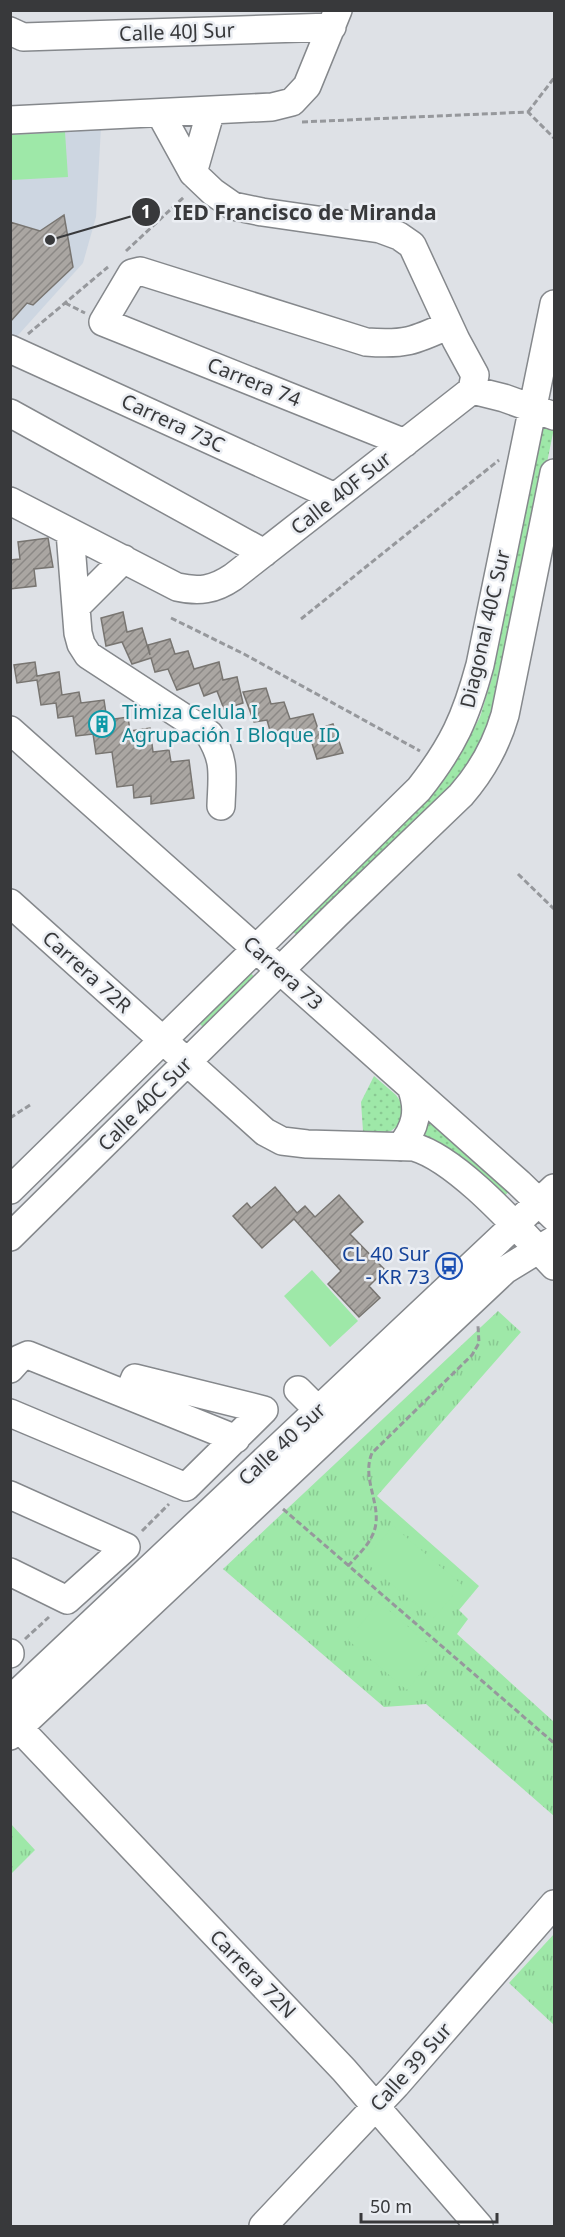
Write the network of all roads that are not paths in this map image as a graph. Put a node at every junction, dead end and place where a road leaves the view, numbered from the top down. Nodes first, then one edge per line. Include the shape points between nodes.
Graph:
1 (335, 19) edge
2 (17, 34) edge
3 (211, 110) junction
4 (160, 112) junction
5 (10, 120) edge
6 (197, 177) junction
7 (555, 304) edge
8 (449, 325) junction
9 (10, 349) edge
10 (547, 382) edge
11 (473, 383) junction
12 (10, 413) edge
13 (544, 413) edge
14 (405, 442) junction
15 (555, 472) edge
16 (335, 497) junction
17 (12, 505) edge
18 (70, 532) junction
19 (264, 553) junction
20 (124, 559) junction
21 (76, 607) junction
22 (10, 730) edge
23 (221, 806) dead end
24 (10, 903) edge
25 (256, 949) junction
26 (280, 971) junction
27 (163, 1041) junction
28 (187, 1063) junction
29 (411, 1087) junction
30 (400, 1147) junction
31 (10, 1190) edge
32 (550, 1202) edge
33 (515, 1226) junction
34 (10, 1237) edge
35 (549, 1252) edge
36 (19, 1362) edge
37 (298, 1390) dead end
38 (128, 1395) junction
39 (318, 1410) junction
40 (10, 1413) edge
41 (236, 1439) junction
42 (10, 1495) edge
43 (10, 1572) edge
44 (10, 1700) edge
45 (13, 1725) edge
46 (555, 1904) edge
47 (376, 2107) junction
48 (263, 2226) edge
49 (479, 2226) edge

1 - 2 street, Calle 40J Sur
1 - 3 street via 307,86 292,102 272,107
3 - 4 street
3 - 6 street
4 - 5 street
4 - 6 street
6 - 8 street via 233,206 399,236 412,245
7 - 10 street, Diagonal 40C Sur
8 - 11 street
8 - 14 street, Carrera 74 via 415,341 366,342 132,262 132,273 103,322
9 - 16 street, Carrera 73C
10 - 11 street
10 - 13 street, Diagonal 40C Sur
11 - 13 street
11 - 14 street, Calle 40F Sur
12 - 19 street
13 - 25 street, Diagonal 40C Sur via 523,456 472,697 450,746 419,789
14 - 16 street, Calle 40F Sur
15 - 26 street, Diagonal 40C Sur via 505,715 489,757 461,795
16 - 19 street, Calle 40F Sur
17 - 18 street
18 - 20 street
18 - 21 street
19 - 20 street, Calle 40F Sur via 224,583 207,590 177,587
20 - 21 street
21 - 23 street via 78,633 88,655 209,734 219,750 222,767
22 - 25 street, Carrera 73
24 - 27 street, Carrera 72R
25 - 26 street, Carrera 73
25 - 27 street, Calle 40C Sur
26 - 28 street, Calle 40C Sur
26 - 29 street, Carrera 73
27 - 28 street
27 - 31 street, Calle 40C Sur
28 - 30 street via 265,1132 282,1141
28 - 34 street, Calle 40C Sur
29 - 30 street via 416,1097 415,1122
29 - 32 street, Carrera 73
30 - 33 street via 414,1147 437,1157
32 - 33 street, Calle 40 Sur
33 - 35 street
33 - 39 street, Calle 40 Sur
35 - 45 street, Calle 40 Sur via 505,1270
36 - 38 street
37 - 39 street
38 - 41 street
38 - 41 street, Calle 40 Sur via 135,1378 264,1410
39 - 44 street, Calle 40 Sur
40 - 41 street, Calle 40 Sur via 186,1487
42 - 43 street via 126,1546 67,1600
45 - 47 street, Carrera 72N
46 - 47 street, Calle 39 Sur
47 - 48 street, Calle 39 Sur
47 - 49 street, Carrera 72N

